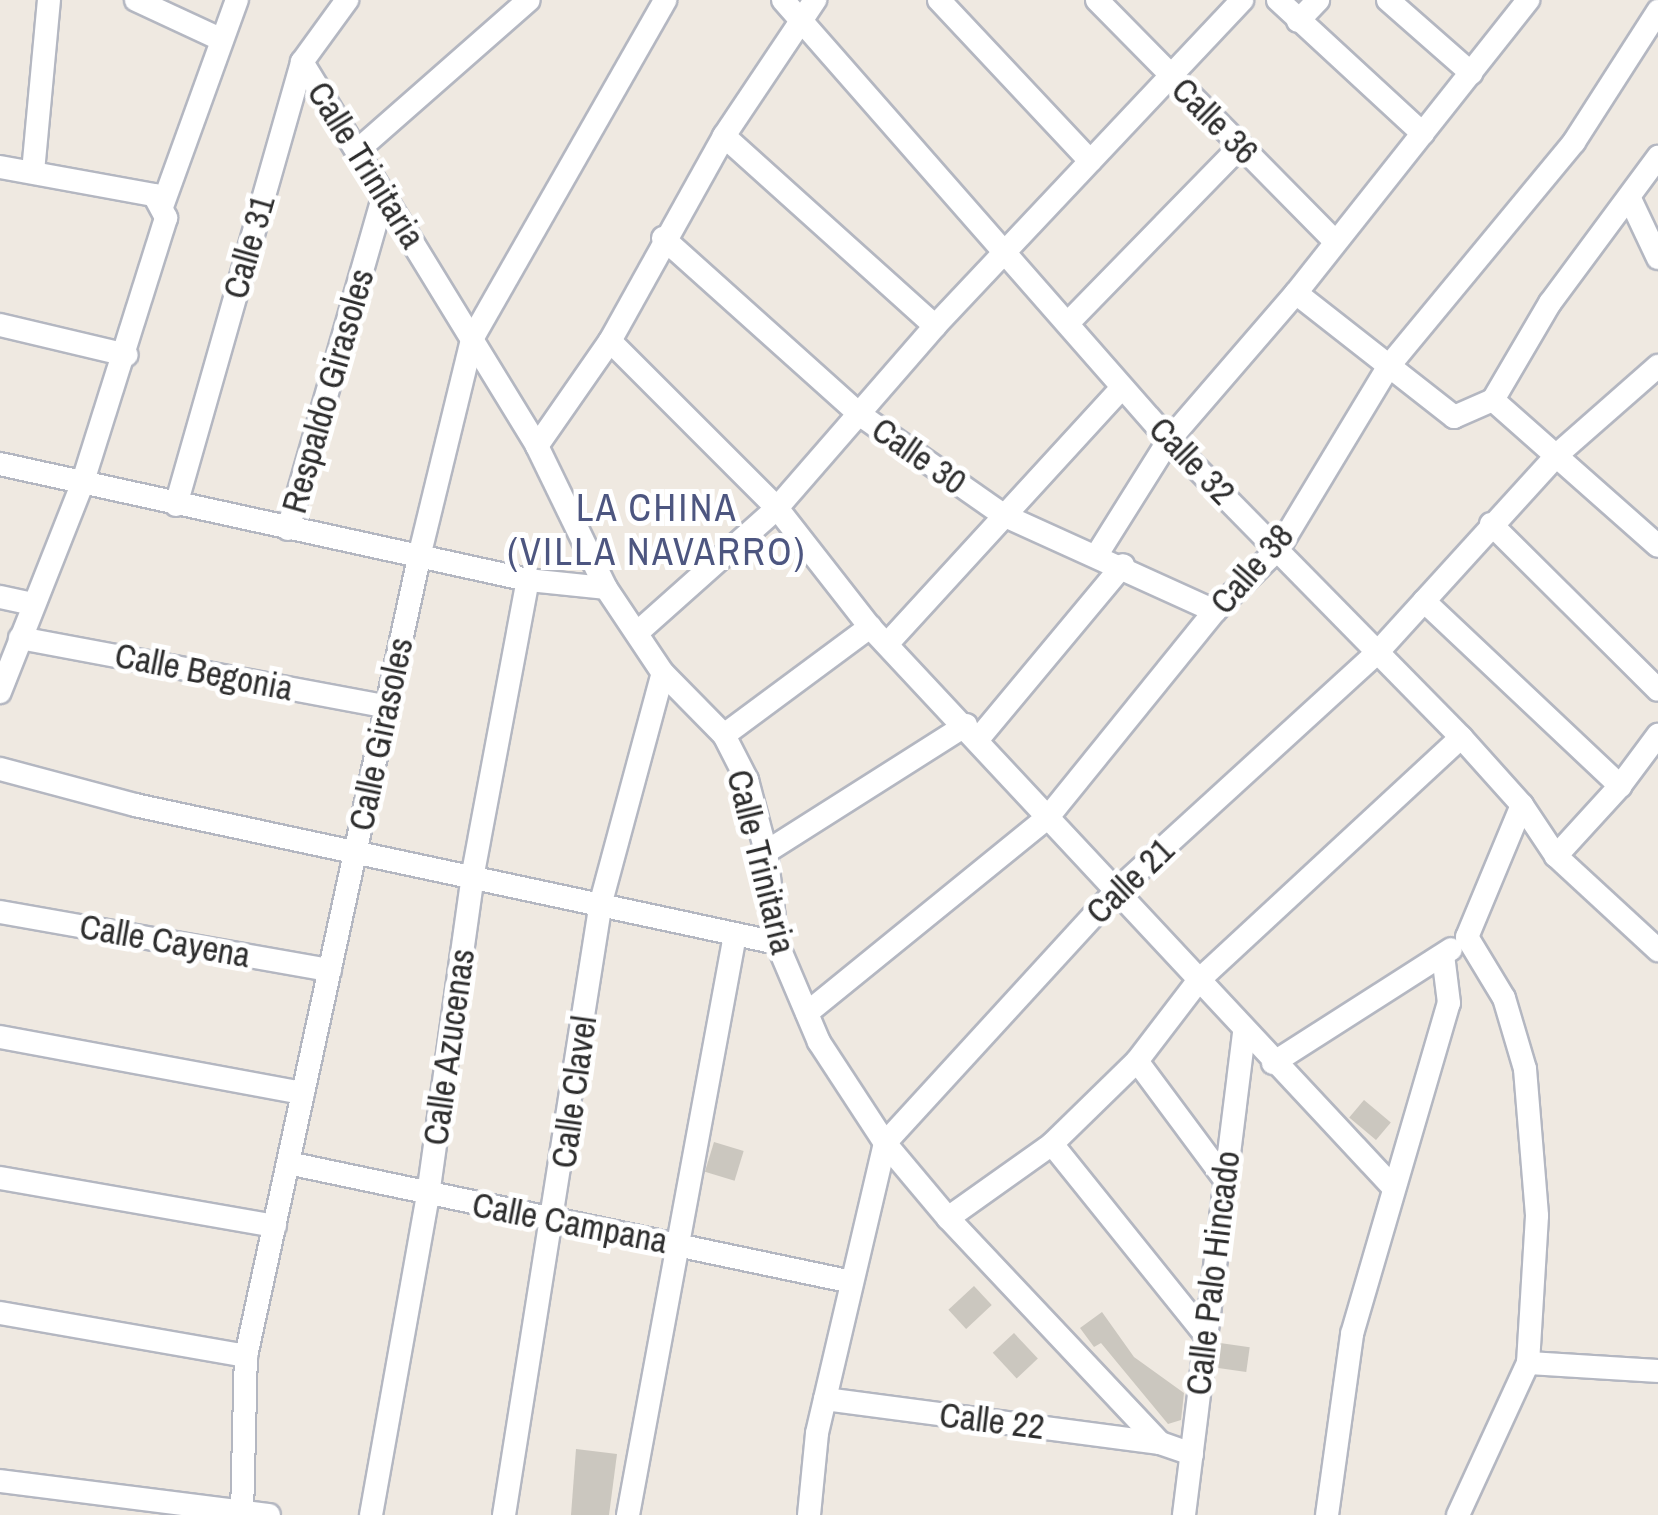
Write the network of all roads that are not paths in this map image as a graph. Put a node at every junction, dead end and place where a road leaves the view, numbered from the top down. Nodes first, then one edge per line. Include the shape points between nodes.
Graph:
1 (49, 0) edge
2 (136, 0) edge
3 (237, 0) edge
4 (347, 0) edge
5 (529, 0) edge
6 (665, 0) edge
7 (939, 0) edge
8 (1097, 0) edge
9 (1242, 0) edge
10 (1278, 0) edge
11 (1318, 0) edge
12 (1388, 0) edge
13 (1528, 0) edge
14 (799, 6) edge
15 (1658, 11) edge
16 (1298, 21) junction
17 (220, 40) junction
18 (302, 62) junction
19 (1471, 73) junction
20 (1171, 77) junction
21 (1423, 134) junction
22 (724, 136) junction
23 (1240, 147) junction
24 (358, 150) junction
25 (1658, 157) edge
26 (1090, 161) junction
27 (0, 167) edge
28 (33, 172) junction
29 (384, 194) junction
30 (1631, 201) junction
31 (163, 204) junction
32 (664, 238) junction
33 (1334, 240) junction
34 (1006, 252) junction
35 (1658, 258) edge
36 (1296, 294) junction
37 (1068, 323) junction
38 (0, 325) edge
39 (935, 326) junction
40 (472, 340) junction
41 (610, 341) junction
42 (126, 355) junction
43 (1658, 366) edge
44 (1388, 367) junction
45 (1122, 388) junction
46 (1492, 400) junction
47 (859, 414) junction
48 (1169, 440) junction
49 (537, 446) junction
50 (1560, 453) junction
51 (0, 464) edge
52 (84, 482) junction
53 (176, 505) junction
54 (777, 508) junction
55 (1002, 515) junction
56 (1491, 524) junction
57 (288, 529) junction
58 (1658, 546) edge
59 (1279, 548) junction
60 (420, 553) junction
61 (1098, 553) junction
62 (1123, 565) junction
63 (528, 580) junction
64 (606, 588) junction
65 (0, 596) edge
66 (1424, 601) junction
67 (32, 604) junction
68 (1216, 611) junction
69 (870, 628) junction
70 (638, 632) junction
71 (20, 638) junction
72 (888, 643) junction
73 (1376, 654) junction
74 (663, 673) junction
75 (1658, 690) edge
76 (0, 692) edge
77 (387, 707) junction
78 (973, 731) junction
79 (724, 735) junction
80 (1658, 735) edge
81 (1461, 737) junction
82 (0, 769) edge
83 (1620, 786) junction
84 (1522, 805) junction
85 (1048, 817) junction
86 (356, 848) junction
87 (766, 852) junction
88 (1556, 856) junction
89 (473, 874) junction
90 (1114, 892) junction
91 (601, 902) junction
92 (0, 912) edge
93 (735, 935) junction
94 (1467, 937) junction
95 (778, 943) junction
96 (1658, 950) edge
97 (1443, 955) junction
98 (330, 970) junction
99 (1198, 980) junction
100 (807, 1013) junction
101 (1244, 1031) junction
102 (0, 1037) edge
103 (1137, 1061) junction
104 (1273, 1063) junction
105 (303, 1093) junction
106 (885, 1143) junction
107 (1052, 1144) junction
108 (288, 1162) junction
109 (0, 1178) edge
110 (1224, 1178) junction
111 (1391, 1185) junction
112 (428, 1195) junction
113 (948, 1218) junction
114 (555, 1220) junction
115 (275, 1226) junction
116 (678, 1245) junction
117 (852, 1282) junction
118 (0, 1312) edge
119 (1205, 1334) junction
120 (246, 1356) junction
121 (1528, 1362) junction
122 (1658, 1371) edge
123 (825, 1399) junction
124 (1160, 1442) junction
125 (1192, 1454) junction
126 (0, 1481) edge
127 (242, 1513) edge
128 (269, 1515) edge
129 (371, 1515) edge
130 (504, 1515) edge
131 (628, 1515) edge
132 (809, 1515) edge
133 (1184, 1515) edge
134 (1326, 1515) edge
135 (1458, 1515) edge

1 - 28 street
2 - 17 street
3 - 17 street
4 - 18 street, Calle 31
5 - 24 street
6 - 40 street, Calle Girasoles
7 - 26 street
8 - 20 street, Calle 36
9 - 20 street
10 - 16 street
11 - 16 street
12 - 19 street
13 - 19 street
14 - 22 street
14 - 34 street, Calle 32
15 - 44 street, Calle 38 via 1574,142
16 - 21 street
17 - 31 street
18 - 24 street, Calle Trinitaria
18 - 53 street, Calle 31
19 - 21 street
20 - 23 street, Calle 36
20 - 26 street
21 - 33 street
22 - 32 street
22 - 39 street
23 - 33 street, Calle 36
23 - 37 street
24 - 29 street, Calle Trinitaria
25 - 30 street
26 - 34 street
27 - 28 street
28 - 31 street via 154,195
29 - 40 street, Calle Trinitaria
29 - 57 street, Respaldo Girasoles
30 - 35 street
30 - 46 street via 1550,303
31 - 42 street via 166,218
32 - 41 street
32 - 47 street, Calle 30
33 - 36 street
34 - 37 street, Calle 32
34 - 39 street
36 - 44 street
36 - 48 street
37 - 45 street, Calle 32
38 - 42 street
39 - 47 street
40 - 49 street, Calle Trinitaria
40 - 60 street, Calle Girasoles
41 - 49 street
41 - 54 street
42 - 52 street
43 - 50 street, Calle 21
44 - 46 street via 1454,417
44 - 59 street, Calle 38
45 - 48 street, Calle 32
45 - 55 street
46 - 50 street
47 - 54 street
47 - 55 street, Calle 30
48 - 59 street, Calle 32
48 - 61 street
49 - 64 street, Calle Trinitaria
50 - 56 street, Calle 21
50 - 58 street
51 - 52 street
52 - 53 street
52 - 67 street
53 - 57 street
54 - 69 street
54 - 70 street
55 - 61 street, Calle 30
55 - 72 street
56 - 66 street, Calle 21
56 - 75 street
57 - 60 street
59 - 68 street, Calle 38
59 - 73 street, Calle 32
60 - 63 street
60 - 77 street, Calle Girasoles
61 - 62 street, Calle 30
62 - 68 street, Calle 30
62 - 78 street
63 - 64 street
63 - 89 street, Calle Azucenas
64 - 70 street, Calle Trinitaria
65 - 67 street
66 - 73 street, Calle 21
66 - 83 street
67 - 71 street
68 - 85 street, Calle 38
69 - 72 street
69 - 79 street
70 - 74 street, Calle Trinitaria
71 - 76 street
71 - 77 street, Calle Begonia
72 - 78 street
73 - 81 street, Calle 32
73 - 90 street, Calle 21
74 - 79 street, Calle Trinitaria
74 - 91 street, Calle Clavel
77 - 86 street, Calle Girasoles
78 - 85 street
78 - 87 street
79 - 87 street, Calle Trinitaria via 747,780
80 - 83 street
81 - 84 street, Calle 32
81 - 99 street
82 - 86 street via 135,805
83 - 88 street
84 - 88 street, Calle 32
84 - 94 street
85 - 90 street
85 - 100 street, Calle 38
86 - 89 street
86 - 98 street, Calle Girasoles
87 - 95 street, Calle Trinitaria
88 - 96 street, Calle 32
89 - 91 street
89 - 112 street, Calle Azucenas
90 - 99 street
90 - 106 street, Calle 21
91 - 93 street
91 - 114 street, Calle Clavel
92 - 98 street, Calle Cayena
93 - 95 street
93 - 116 street
94 - 97 street
94 - 121 street via 1504,998 1524,1069 1537,1216
95 - 100 street, Calle Trinitaria
97 - 104 street
97 - 111 street via 1449,1003
98 - 105 street, Calle Girasoles
99 - 101 street
99 - 103 street
100 - 106 street, Calle Trinitaria
101 - 104 street
101 - 110 street, Calle Palo Hincado
102 - 105 street
103 - 107 street
103 - 110 street
104 - 111 street
105 - 108 street, Calle Girasoles
106 - 113 street, Calle Trinitaria
106 - 117 street, Calle 21
107 - 113 street
107 - 119 street
108 - 112 street, Calle Campana
108 - 115 street, Calle Girasoles
109 - 115 street
110 - 119 street, Calle Palo Hincado
111 - 134 street via 1352,1334
112 - 114 street, Calle Campana
112 - 129 street, Calle Azucenas
113 - 124 street, Calle Trinitaria
114 - 116 street, Calle Campana
114 - 130 street, Calle Clavel
115 - 120 street, Calle Girasoles
116 - 117 street, Calle Campana
116 - 131 street
117 - 123 street, Calle 21
118 - 120 street
119 - 125 street, Calle Palo Hincado
120 - 127 street, Calle Girasoles
121 - 122 street
121 - 135 street
123 - 124 street, Calle 22
123 - 132 street, Calle 21
124 - 125 street, Calle Trinitaria
125 - 133 street, Calle Palo Hincado
126 - 127 street
127 - 128 street

